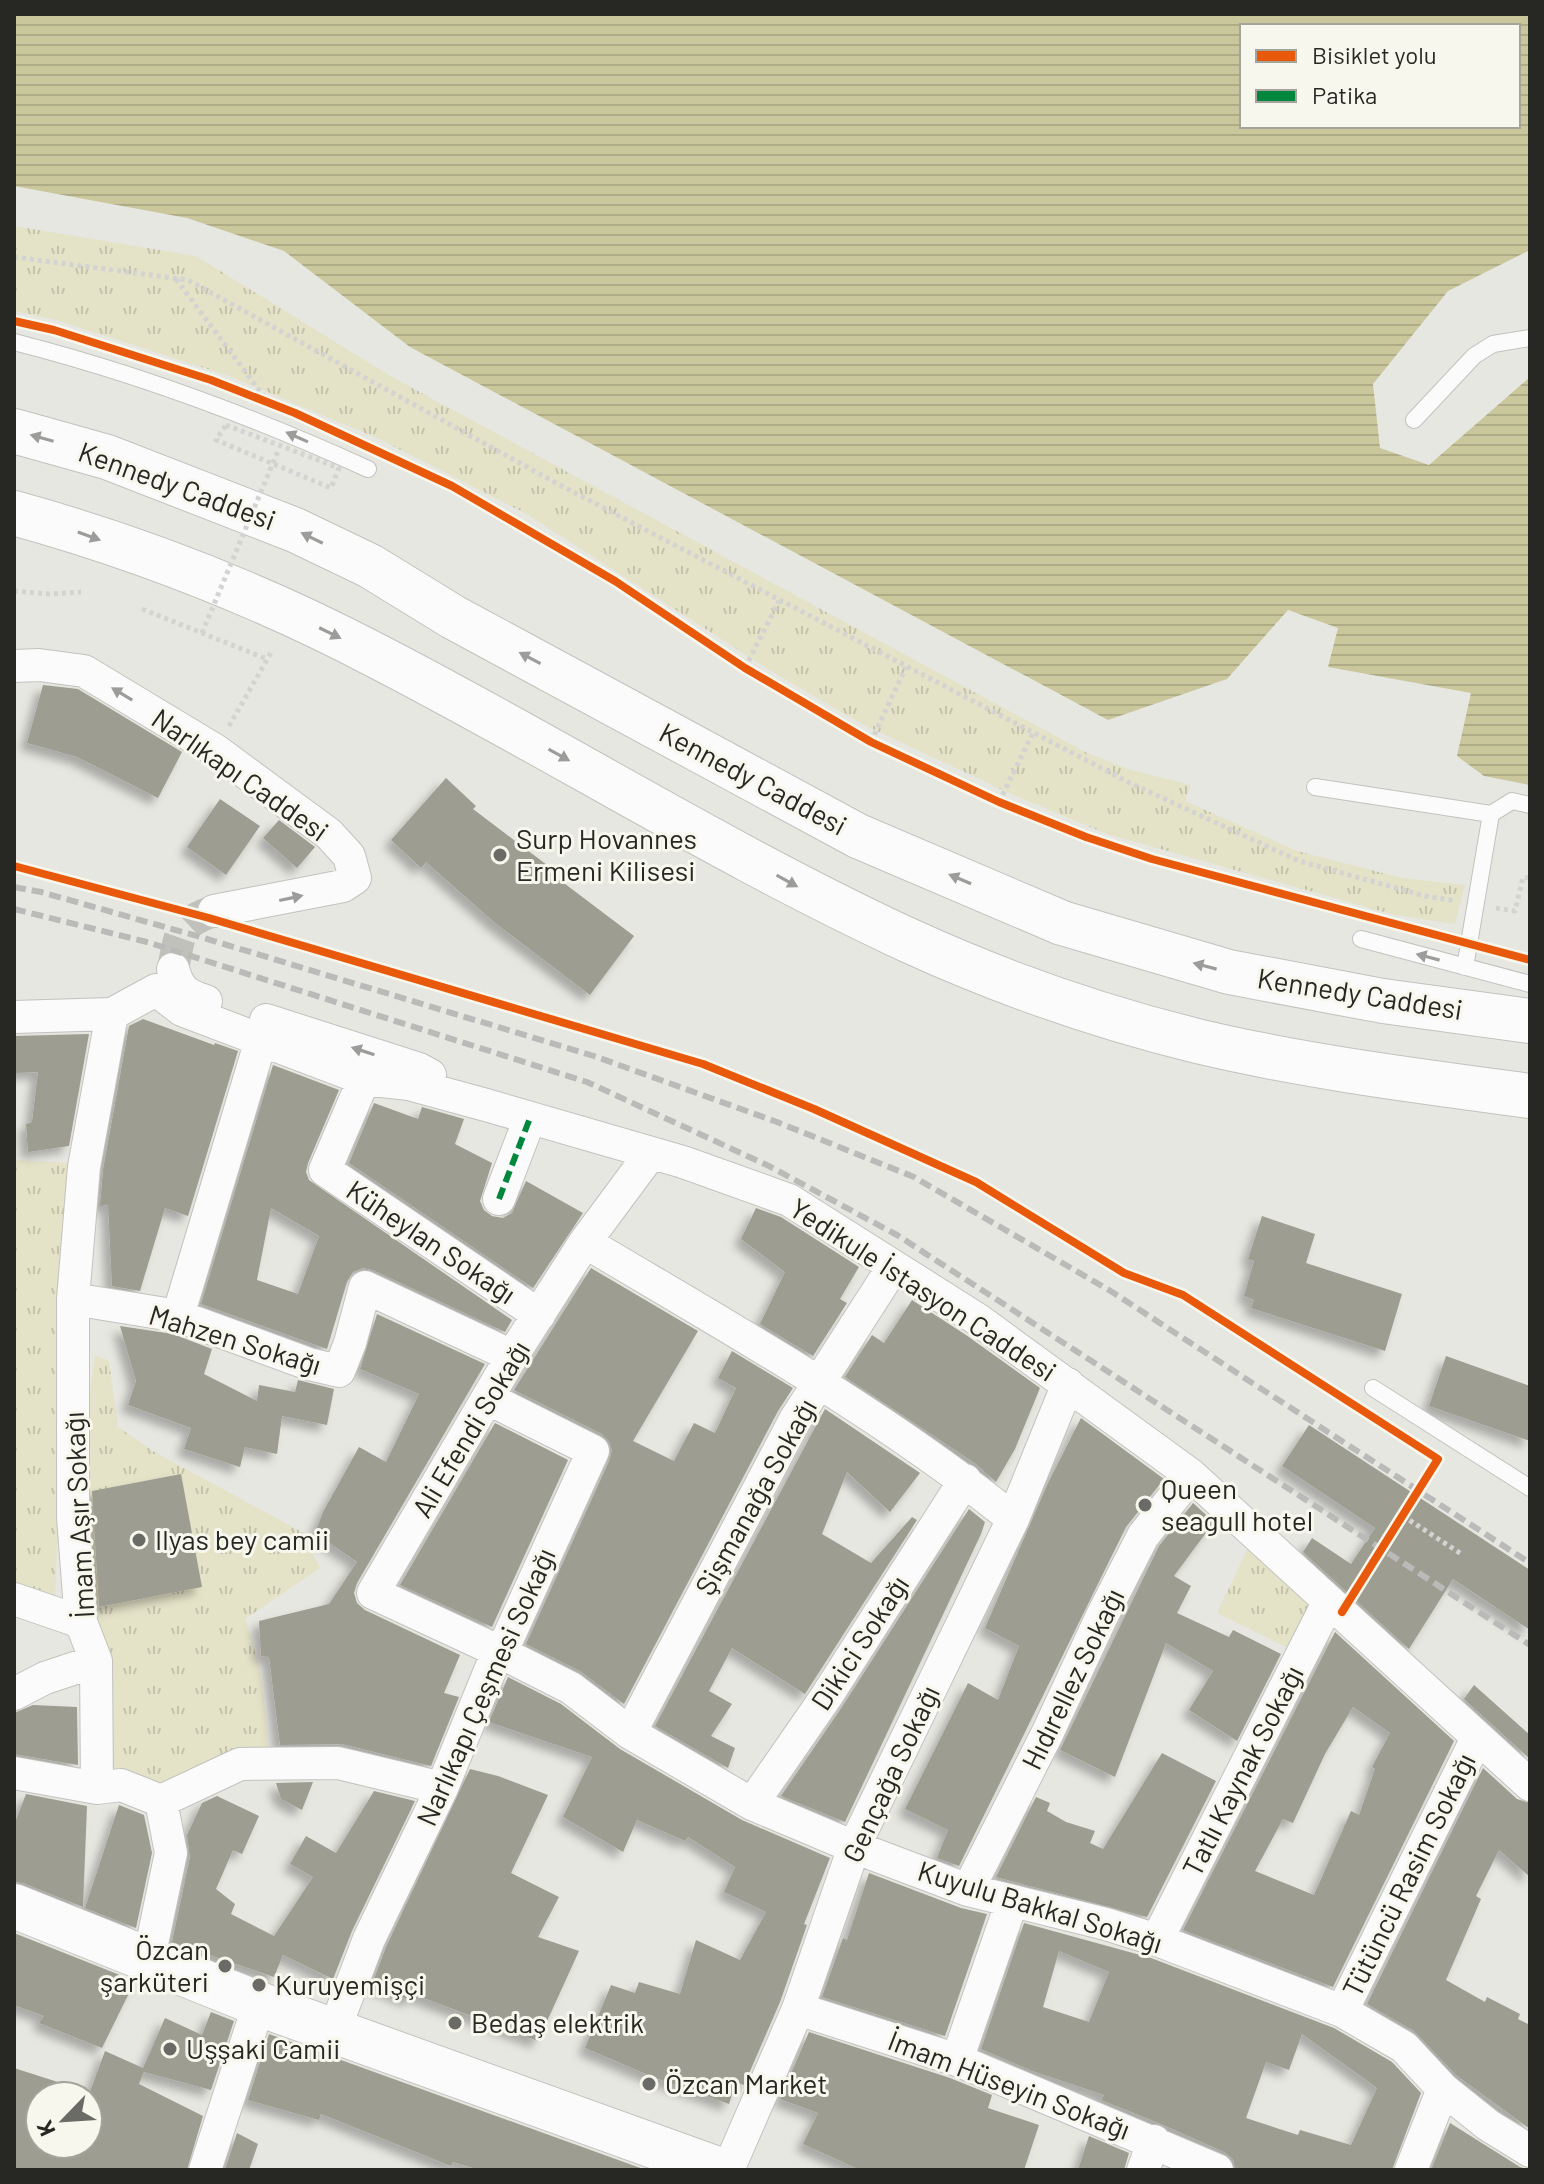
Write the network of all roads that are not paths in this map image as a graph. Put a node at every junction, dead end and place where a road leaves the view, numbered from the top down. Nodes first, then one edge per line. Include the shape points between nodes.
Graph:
1 (1530, 338) edge
2 (14, 342) edge
3 (1414, 420) dead end
4 (14, 431) edge
5 (368, 469) dead end
6 (14, 513) edge
7 (14, 666) edge
8 (1315, 787) dead end
9 (1530, 805) edge
10 (1491, 814) junction
11 (214, 911) tunnel mouth
12 (1361, 939) dead end
13 (1465, 967) junction
14 (173, 969) dead end
15 (1530, 984) edge
16 (112, 1014) junction
17 (14, 1017) edge
18 (1530, 1021) edge
19 (261, 1040) junction
20 (364, 1079) junction
21 (1530, 1096) edge
22 (486, 1105) junction
23 (530, 1118) junction
24 (651, 1153) junction
25 (499, 1199) dead end
26 (585, 1242) junction
27 (893, 1267) junction
28 (73, 1299) junction
29 (539, 1315) junction
30 (178, 1316) junction
31 (512, 1356) junction
32 (819, 1381) junction
33 (1068, 1384) junction
34 (1373, 1388) dead end
35 (489, 1399) junction
36 (1191, 1475) junction
37 (965, 1480) junction
38 (1530, 1488) edge
39 (1013, 1519) junction
40 (14, 1599) edge
41 (1329, 1601) junction
42 (81, 1622) junction
43 (498, 1651) junction
44 (96, 1661) junction
45 (14, 1694) edge
46 (630, 1733) junction
47 (1477, 1738) junction
48 (14, 1773) edge
49 (1530, 1785) edge
50 (97, 1788) junction
51 (442, 1788) junction
52 (161, 1801) junction
53 (752, 1804) junction
54 (854, 1847) junction
55 (968, 1890) junction
56 (1012, 1901) junction
57 (14, 1906) edge
58 (1157, 1940) junction
59 (149, 1958) junction
60 (259, 2004) junction
61 (798, 2009) junction
62 (1342, 2011) junction
63 (334, 2031) junction
64 (957, 2060) junction
65 (1443, 2089) junction
66 (1530, 2151) edge
67 (1149, 2156) edge
68 (205, 2170) edge
69 (720, 2170) edge
70 (728, 2170) edge
71 (1217, 2170) edge
72 (1411, 2170) edge

1 - 3 lane via 1493,344 1474,356
5 -> 2 lane via 200,400
18 -> 4 main road, Kennedy Caddesi via 1229,972 1062,923 858,836 453,617 370,566 295,530 107,457
6 -> 21 main road via 146,556 293,615 373,653 799,888 1016,985 1196,1040
11 -> 7 street, Narlıkapı Caddesi via 343,886 355,878 353,865 329,834 215,750 84,671
8 - 10 lane
9 - 10 lane via 1512,801
10 - 13 lane
13 -> 12 lane
13 - 15 lane
22 -> 14 street via 419,1069 187,995 177,985
16 - 17 street
16 - 19 street, Yedikule İstasyon Caddesi via 156,990 182,1010
16 - 28 street, İmam Aşır Sokağı via 84,1167
19 - 20 street, Yedikule İstasyon Caddesi
19 - 30 street
20 - 22 street, Yedikule İstasyon Caddesi via 409,1084
20 - 29 street, Küheylan Sokağı via 325,1170
22 - 23 street, Yedikule İstasyon Caddesi
23 - 24 street, Yedikule İstasyon Caddesi
23 - 25 street
24 - 26 street, Ali Efendi Sokağı
24 - 27 street, Yedikule İstasyon Caddesi via 789,1200
26 - 29 street, Ali Efendi Sokağı
26 - 32 street
27 - 32 street, Şişmanağa Sokağı
27 - 33 street, Yedikule İstasyon Caddesi
28 - 30 street, Mahzen Sokağı
28 - 42 street, İmam Aşır Sokağı via 73,1517
29 - 31 street, Ali Efendi Sokağı
30 - 31 street, Mahzen Sokağı via 339,1371 365,1287
31 - 35 street, Ali Efendi Sokağı
32 - 37 street
32 - 46 street, Şişmanağa Sokağı
33 - 36 street, Yedikule İstasyon Caddesi
33 - 39 street, Gençağa Sokağı
34 - 38 lane
35 - 43 street, Narlıkapı Çeşmesi Sokağı via 593,1451
35 - 43 street, Ali Efendi Sokağı via 373,1593
36 - 41 street, Yedikule İstasyon Caddesi
36 - 55 street, Hıdırellez Sokağı via 1143,1536
37 - 39 street
37 - 53 street, Dikici Sokağı
39 - 54 street, Gençağa Sokağı
40 - 42 street
41 - 47 street, Yedikule İstasyon Caddesi
41 - 58 street, Tatlı Kaynak Sokağı
42 - 44 street, İmam Aşır Sokağı
43 - 46 street, Kuyulu Bakkal Sokağı via 571,1688
43 - 51 street, Narlıkapı Çeşmesi Sokağı
44 - 45 street
44 - 50 street, İmam Aşır Sokağı
46 - 53 street, Kuyulu Bakkal Sokağı
47 - 49 street, Yedikule İstasyon Caddesi
47 - 62 street, Tütüncü Rasim Sokağı
48 - 50 street
50 - 52 street via 121,1785
51 - 52 street via 338,1763 240,1764
51 - 63 street, Narlıkapı Çeşmesi Sokağı via 369,1939
52 - 59 street via 171,1853
53 - 54 street, Kuyulu Bakkal Sokağı
54 - 55 street, Kuyulu Bakkal Sokağı
54 - 61 street, Gençağa Sokağı
55 - 56 street, Kuyulu Bakkal Sokağı
56 - 58 street, Kuyulu Bakkal Sokağı
56 - 64 street
57 - 59 main road
58 - 62 street, Kuyulu Bakkal Sokağı
59 - 60 main road
60 - 63 main road
60 - 68 street
61 - 64 street, İmam Hüseyin Sokağı
61 - 70 street, Gençağa Sokağı
62 - 65 street, Kuyulu Bakkal Sokağı via 1404,2047
63 - 69 main road
64 - 67 street, İmam Hüseyin Sokağı
65 - 66 street, Kuyulu Bakkal Sokağı
65 - 72 street
67 - 71 street, İmam Hüseyin Sokağı

